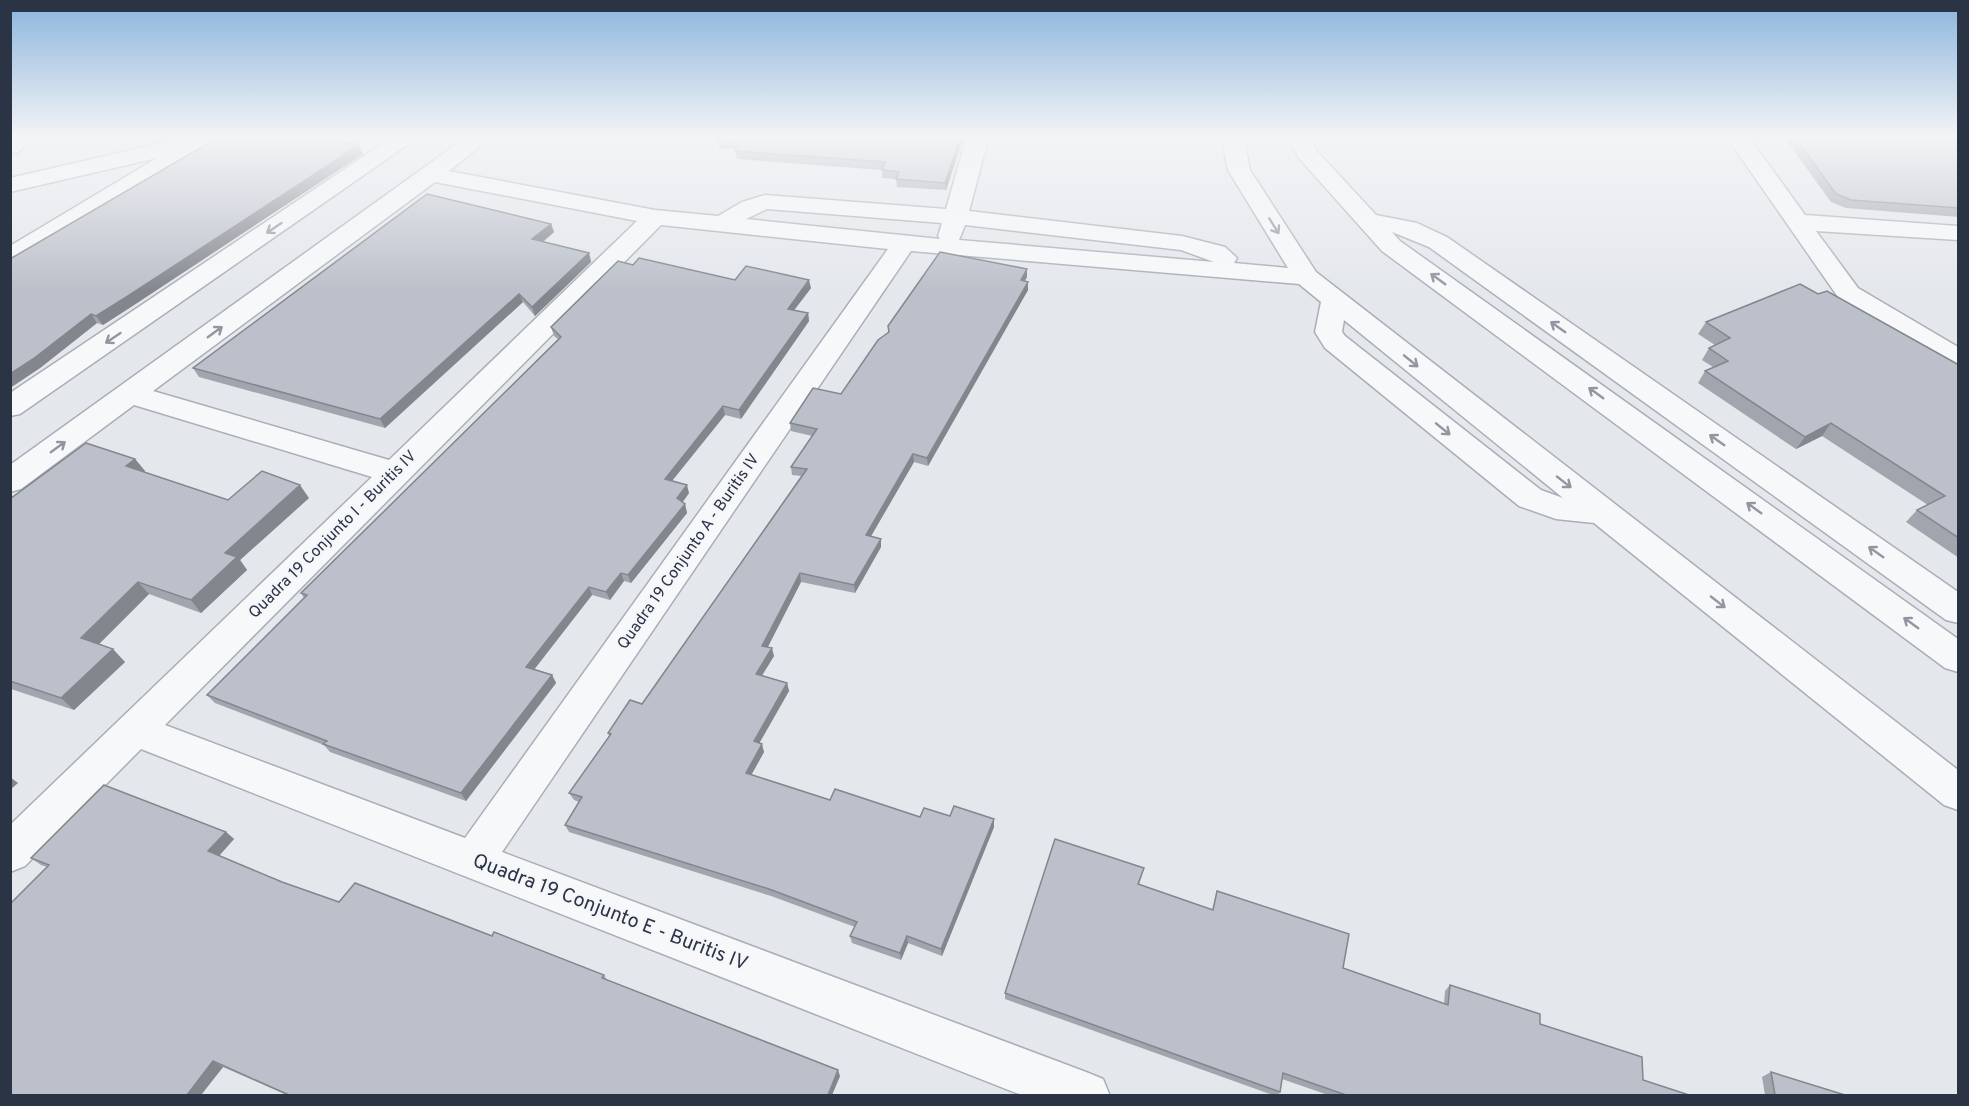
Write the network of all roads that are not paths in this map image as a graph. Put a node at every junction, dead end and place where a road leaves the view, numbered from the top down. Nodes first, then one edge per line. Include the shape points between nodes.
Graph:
1 (127, 188) edge
2 (329, 188) edge
3 (412, 188) edge
4 (500, 188) edge
5 (963, 188) edge
6 (1250, 188) edge
7 (1338, 188) edge
8 (1773, 188) edge
9 (955, 217) junction
10 (655, 218) junction
11 (1368, 221) junction
12 (1797, 222) junction
13 (722, 224) junction
14 (1959, 233) edge
15 (904, 243) junction
16 (946, 246) junction
17 (10, 257) edge
18 (1245, 272) junction
19 (1306, 277) junction
20 (1959, 358) edge
21 (131, 394) junction
22 (10, 407) edge
23 (395, 473) junction
24 (10, 481) edge
25 (1959, 610) edge
26 (1959, 658) edge
27 (135, 730) junction
28 (1959, 793) edge
29 (10, 853) edge
30 (473, 860) junction
31 (1086, 1095) edge

1 - 17 street
2 -> 22 street
21 -> 3 street
4 - 10 street
5 - 9 street
6 -> 19 street
7 - 11 street
8 - 12 street
9 - 13 street via 765,202
9 - 16 street
9 - 18 street via 1182,243 1216,252
10 - 13 street
10 - 23 street, Quadra 19 Conjunto I - Buritis IV
25 -> 11 street via 1438,242 1408,228
26 -> 11 street via 1391,246
12 - 14 street
12 - 20 street via 1849,294
13 - 15 street
15 - 16 street
15 - 30 street, Quadra 19 Conjunto A - Buritis IV
16 - 18 street
18 - 19 street
19 -> 28 street
21 - 23 street
24 -> 21 street
23 - 27 street, Quadra 19 Conjunto I - Buritis IV
27 - 29 street, Quadra 19 Conjunto I - Buritis IV
27 - 30 street, Quadra 19 Conjunto E - Buritis IV
30 - 31 street, Quadra 19 Conjunto E - Buritis IV

